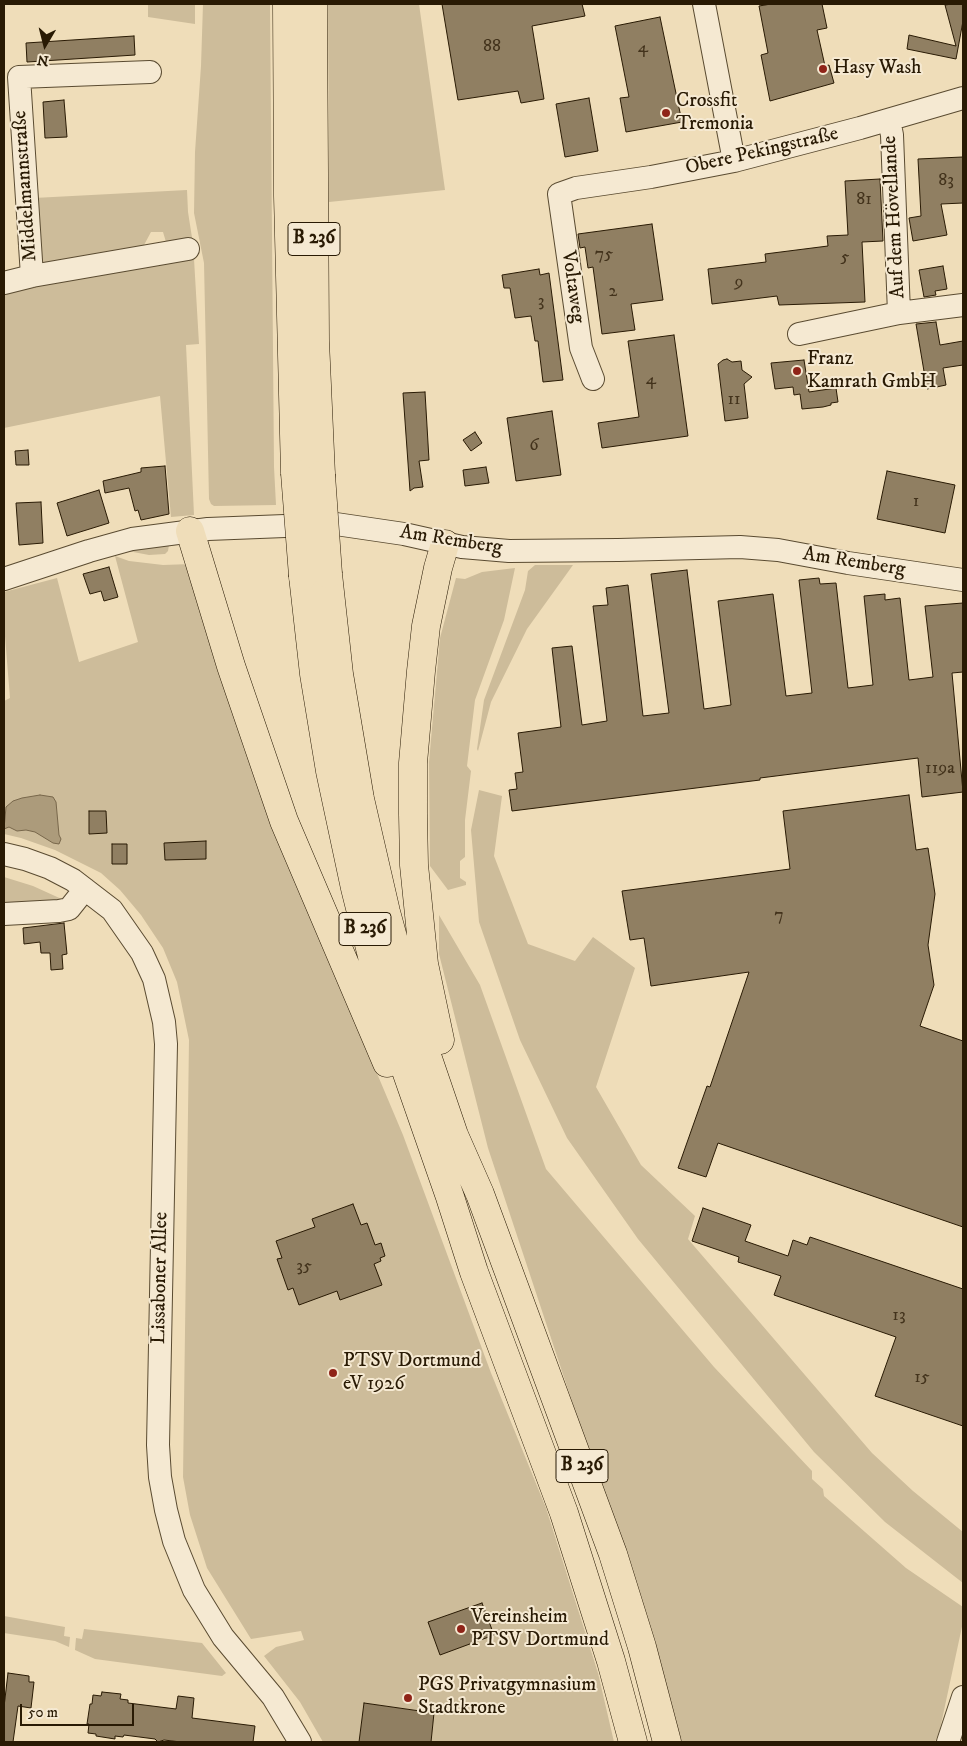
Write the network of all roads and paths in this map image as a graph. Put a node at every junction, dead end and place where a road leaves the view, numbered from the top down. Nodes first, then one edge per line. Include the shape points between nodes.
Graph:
1 (287, 4) edge
2 (313, 4) edge
3 (704, 4) edge
4 (150, 72) dead end
5 (963, 98) edge
6 (888, 120) junction
7 (734, 161) junction
8 (559, 194) joint
9 (188, 248) dead end
10 (32, 276) junction
11 (4, 283) edge
12 (963, 305) edge
13 (899, 313) junction
14 (799, 334) dead end
15 (593, 379) dead end
16 (308, 474) junction
17 (190, 531) junction
18 (445, 544) junction
19 (315, 575) junction
20 (4, 579) edge
21 (963, 580) edge
22 (4, 854) edge
23 (85, 889) junction
24 (4, 914) edge
25 (480, 1194) junction
26 (474, 1272) junction
27 (963, 1697) edge
28 (300, 1742) edge
29 (633, 1742) edge
30 (667, 1742) edge
31 (948, 1742) edge

1 - 16 highway, B 236 via 288,206
2 - 16 highway, B 236 via 315,341
3 - 7 street
4 - 10 street, Middelmannstraße via 19,77
5 - 6 street, Obere Pekingstraße
6 - 7 street, Obere Pekingstraße
6 - 13 street, Auf dem Hövellande via 892,136
7 - 8 street, Obere Pekingstraße via 576,188
8 - 15 street, Voltaweg via 581,348
9 - 10 street via 156,245
10 - 11 street
12 - 13 street, Auf dem Hövellande
13 - 14 street, Auf dem Hövellande
16 - 19 highway, B 236, bridge
17 - 18 street, Am Remberg via 336,524
17 - 20 street, Am Remberg via 132,539
17 - 26 highway via 231,666 284,821 373,1027 440,1201
18 - 21 street, Am Remberg via 509,551 740,547 778,550
18 - 25 highway via 426,626 420,681 413,763 414,865 424,964 433,1012 469,1138
19 - 25 highway, B 236 via 339,674 360,799 386,912 454,1135
19 - 26 highway, B 236 via 320,716 354,888 377,976
22 - 23 street, Lissaboner Allee via 50,868
23 - 24 street via 69,908
23 - 28 street, Lissaboner Allee via 112,910 142,953 154,979 164,1022 166,1067 158,1445 166,1510 174,1541 194,1590 223,1637 273,1697
25 - 30 highway, B 236 via 613,1554
26 - 29 highway, B 236 via 564,1513
27 - 31 street

